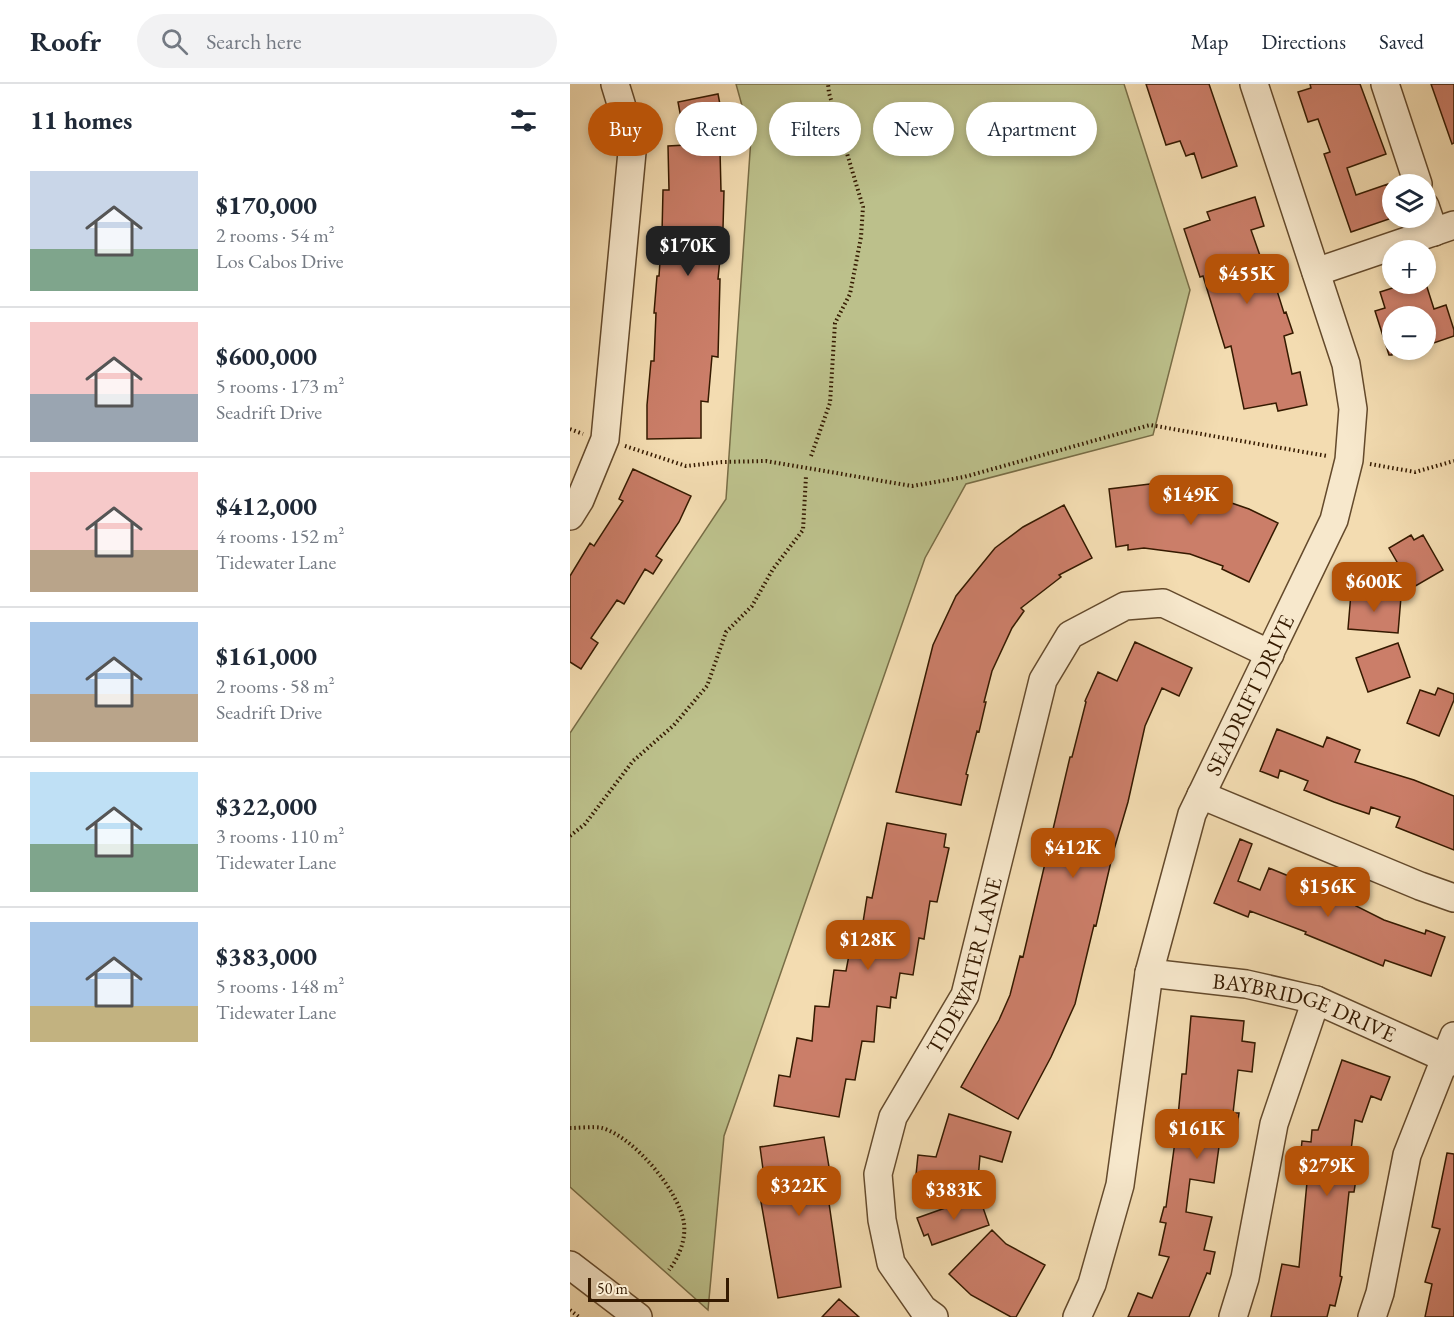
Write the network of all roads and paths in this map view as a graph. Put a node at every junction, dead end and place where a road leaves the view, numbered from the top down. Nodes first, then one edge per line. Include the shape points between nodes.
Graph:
1 (615, 84) edge
2 (828, 84) edge
3 (1254, 84) edge
4 (1385, 84) edge
5 (1415, 174) edge
6 (1444, 229) edge
7 (1316, 273) junction
8 (570, 429) edge
9 (605, 439) junction
10 (811, 456) dead end
11 (1350, 460) junction
12 (1454, 461) edge
13 (806, 476) dead end
14 (570, 516) edge
15 (1270, 654) junction
16 (1201, 795) junction
17 (570, 836) edge
18 (1454, 898) edge
19 (1149, 972) junction
20 (1316, 1000) junction
21 (1451, 1052) edge
22 (570, 1128) edge
23 (570, 1265) edge
24 (669, 1270) dead end
25 (570, 1310) edge
26 (579, 1317) edge
27 (639, 1317) edge
28 (934, 1317) edge
29 (1077, 1317) edge
30 (1233, 1317) edge
31 (1372, 1317) edge

1 - 9 street via 632,152
2 - 10 path via 863,207 850,294 835,323 830,403
3 - 7 street, SEADRIFT DRIVE
4 - 5 street
6 - 7 street
7 - 11 street, SEADRIFT DRIVE via 1346,364 1353,409
8 - 9 path
9 - 11 path via 686,466 766,461 912,486 964,477 1150,425
9 - 14 street
11 - 12 path via 1415,472
11 - 15 street, SEADRIFT DRIVE via 1334,520
13 - 17 path via 803,530 773,568 752,606 726,632 707,686 674,725 633,761 585,824
15 - 16 street, SEADRIFT DRIVE
15 - 28 street, TIDEWATER LANE via 1163,603 1125,606 1070,635 1043,680 965,995 893,1117 878,1174 891,1263 923,1309
16 - 18 street
16 - 19 street, SEADRIFT DRIVE via 1192,814
19 - 20 street, BAYBRIDGE DRIVE via 1246,984
19 - 29 street, SEADRIFT DRIVE via 1120,1185 1092,1284
20 - 21 street, BAYBRIDGE DRIVE
20 - 30 street via 1274,1124 1245,1278
21 - 31 street via 1407,1155
22 - 24 path via 602,1128 630,1143 675,1196 684,1223 682,1248
23 - 27 street
25 - 26 path

